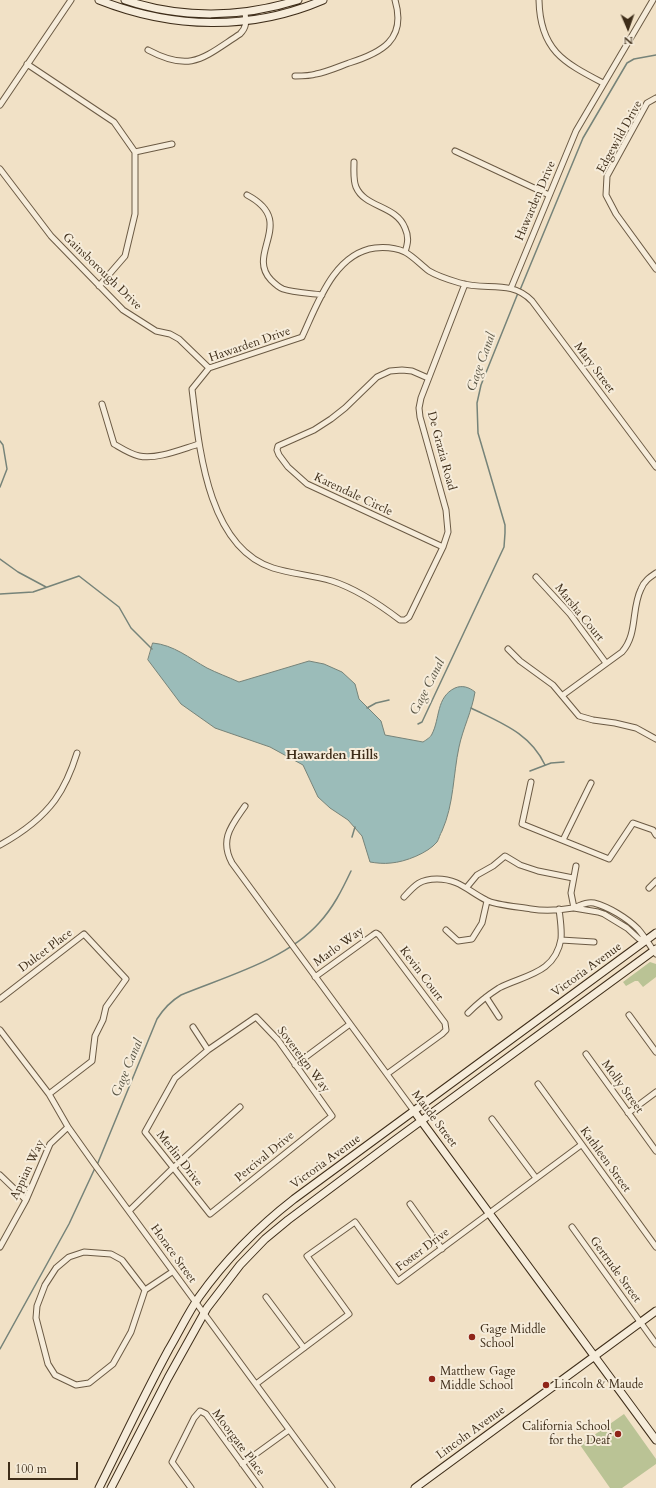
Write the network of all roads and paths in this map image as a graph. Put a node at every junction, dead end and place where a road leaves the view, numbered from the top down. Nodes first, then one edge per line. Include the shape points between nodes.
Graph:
1 (71, 0) edge
2 (99, 0) edge
3 (125, 0) edge
4 (298, 0) edge
5 (323, 0) edge
6 (395, 0) edge
7 (539, 0) edge
8 (653, 0) edge
9 (245, 12) junction
10 (246, 21) junction
11 (148, 50) dead end
12 (27, 64) junction
13 (295, 76) dead end
14 (603, 83) junction
15 (656, 98) edge
16 (0, 105) edge
17 (172, 144) dead end
18 (455, 151) dead end
19 (135, 152) junction
20 (354, 162) dead end
21 (0, 169) edge
22 (247, 195) dead end
23 (549, 195) junction
24 (405, 252) junction
25 (656, 269) edge
26 (465, 284) junction
27 (100, 286) junction
28 (513, 289) junction
29 (322, 295) junction
30 (209, 368) junction
31 (428, 378) junction
32 (102, 404) dead end
33 (199, 444) junction
34 (656, 467) edge
35 (443, 547) junction
36 (656, 573) edge
37 (536, 577) dead end
38 (405, 620) joint
39 (508, 648) dead end
40 (606, 663) junction
41 (563, 695) junction
42 (655, 737) edge
43 (77, 753) dead end
44 (531, 782) dead end
45 (591, 783) dead end
46 (245, 806) dead end
47 (656, 835) edge
48 (563, 840) junction
49 (0, 845) edge
50 (576, 866) dead end
51 (573, 878) junction
52 (656, 881) edge
53 (467, 887) junction
54 (649, 888) dead end
55 (404, 897) dead end
56 (487, 901) junction
57 (574, 908) junction
58 (559, 909) junction
59 (446, 930) dead end
60 (656, 933) edge
61 (376, 934) joint
62 (561, 940) junction
63 (646, 941) junction
64 (594, 942) dead end
65 (655, 951) edge
66 (315, 978) junction
67 (486, 997) junction
68 (0, 999) edge
69 (468, 1013) dead end
70 (630, 1015) dead end
71 (256, 1016) joint
72 (500, 1017) dead end
73 (350, 1024) junction
74 (193, 1027) dead end
75 (0, 1030) edge
76 (208, 1050) junction
77 (656, 1052) edge
78 (586, 1054) dead end
79 (295, 1065) junction
80 (387, 1074) junction
81 (538, 1084) dead end
82 (656, 1092) edge
83 (49, 1094) junction
84 (240, 1107) dead end
85 (414, 1111) junction
86 (628, 1113) junction
87 (332, 1116) joint
88 (492, 1119) dead end
89 (422, 1121) junction
90 (68, 1127) junction
91 (581, 1145) junction
92 (656, 1151) edge
93 (173, 1168) junction
94 (0, 1175) edge
95 (536, 1178) junction
96 (26, 1200) junction
97 (410, 1204) dead end
98 (129, 1211) junction
99 (488, 1213) junction
100 (210, 1214) joint
101 (572, 1227) dead end
102 (0, 1247) edge
103 (656, 1247) edge
104 (442, 1249) junction
105 (172, 1272) junction
106 (145, 1290) junction
107 (266, 1297) dead end
108 (196, 1302) junction
109 (656, 1311) edge
110 (204, 1314) junction
111 (640, 1322) junction
112 (656, 1344) edge
113 (304, 1348) junction
114 (594, 1356) junction
115 (256, 1384) junction
116 (289, 1430) junction
117 (656, 1440) edge
118 (242, 1464) junction
119 (99, 1488) edge
120 (110, 1488) edge
121 (191, 1488) edge
122 (260, 1488) edge
123 (332, 1488) edge
124 (415, 1488) edge

1 - 12 street
2 - 10 main road via 123,9 165,19 209,23
3 - 9 main road via 188,13
4 - 9 main road
5 - 10 main road via 284,14
6 - 13 street via 397,24 393,36 383,48 370,56 321,72
7 - 14 street via 539,16 543,30 554,51 577,69
8 - 14 street, Hawarden Drive
9 - 10 street
10 - 11 street via 245,29 240,34 197,60 174,61
12 - 16 street
12 - 19 street via 114,122
14 - 23 street, Hawarden Drive via 576,131
15 - 25 street, Edgewild Drive via 647,103 607,176 606,195 616,214
17 - 19 street
18 - 23 street
19 - 27 street via 135,214 125,256
20 - 24 street via 356,187 362,195 395,214 403,223 408,234
21 - 27 street, Gainsborough Drive via 51,236
22 - 29 street via 262,205 270,218 271,228 262,260 269,278 282,289
23 - 28 street, Hawarden Drive
24 - 26 street, Hawarden Drive via 430,271
24 - 29 street, Hawarden Drive via 379,247 360,252 343,263
26 - 28 street, Hawarden Drive
26 - 31 street, De Grazia Road
27 - 30 street, Gainsborough Drive via 123,310 156,331 179,339
28 - 34 street, Mary Street via 532,301
29 - 30 street, Hawarden Drive via 302,338
30 - 33 street, Hawarden Drive via 192,389
31 - 35 street, De Grazia Road via 419,408 446,510 448,532
31 - 35 street, Karendale Circle via 412,371 390,371 378,377 331,419 314,430 284,442 277,450 288,467 306,484
32 - 33 street via 114,444 138,456 171,453
33 - 38 street, Hawarden Drive via 219,514 242,550 273,568 346,586 374,600 400,620
35 - 38 street, De Grazia Road via 409,617
36 - 40 street via 647,579 641,589 627,646
37 - 40 street, Marsha Court via 570,614
39 - 41 street via 520,661
40 - 41 street
41 - 42 street via 579,716 636,728
43 - 49 street via 55,801 37,819
44 - 48 street via 522,824
45 - 48 street
46 - 66 street, Maude Street via 228,834 228,855
47 - 48 street via 653,830 633,823 609,859
50 - 51 street
51 - 53 street via 538,871 505,856 477,875
51 - 57 street via 571,893
52 - 54 street
53 - 55 street via 448,880 421,881
53 - 56 street
56 - 58 street via 533,909
56 - 59 street via 482,923 472,939 458,941
57 - 58 street
57 - 63 street via 604,914
57 - 63 street via 592,903 610,910 631,923
58 - 62 street
60 - 63 main road, Victoria Avenue
61 - 66 street, Marlo Way
61 - 80 street, Kevin Court via 445,1023 446,1030
62 - 64 street
62 - 67 street via 548,964 540,971 500,988
63 - 65 street
63 - 85 main road, Victoria Avenue
65 - 89 main road, Victoria Avenue
66 - 73 street, Maude Street
67 - 69 street
67 - 72 street
68 - 83 street, Dulcet Place via 84,934 126,979 106,1007 95,1036 92,1061
70 - 77 street
71 - 76 street, Merlin Drive
71 - 79 street, Sovereign Way via 278,1040
73 - 79 street
73 - 80 street, Maude Street
74 - 76 street
75 - 83 street, Horace Street
76 - 93 street, Merlin Drive via 175,1078 145,1132
78 - 86 street, Molly Street
79 - 87 street, Sovereign Way
80 - 85 street, Maude Street
81 - 91 street, Kathleen Street
82 - 86 street
83 - 90 street, Horace Street
84 - 93 street
85 - 89 main road, Maude Street
85 - 108 main road, Victoria Avenue via 268,1220 224,1265
86 - 92 street, Molly Street
87 - 100 street, Percival Drive
88 - 95 street
89 - 99 main road, Maude Street
89 - 110 main road, Victoria Avenue via 265,1239 223,1285
90 - 96 street, Appian Way via 50,1144
90 - 98 street, Horace Street
91 - 95 street, Foster Drive
91 - 103 street, Kathleen Street
93 - 98 street
93 - 100 street, Merlin Drive
94 - 96 street
95 - 99 street, Foster Drive
96 - 102 street, Appian Way
97 - 104 street
98 - 105 street, Horace Street
99 - 104 street, Foster Drive
99 - 114 main road, Maude Street
101 - 111 street, Gertrude Street
104 - 113 street, Foster Drive via 398,1281 355,1222 306,1256 348,1314
105 - 106 street
105 - 108 street, Horace Street
106 - 106 street via 122,1260 111,1254 84,1252 69,1257 56,1268 45,1285 37,1306 36,1318 48,1364 55,1375 76,1385 89,1383 112,1364 131,1332
107 - 113 street
108 - 110 street, Horace Street
108 - 119 main road, Victoria Avenue via 153,1378
109 - 111 main road, Lincoln Avenue
110 - 115 street, Horace Street
110 - 120 main road, Victoria Avenue
111 - 112 street, Gertrude Street
111 - 114 main road, Lincoln Avenue
113 - 115 street, Foster Drive
114 - 117 main road, Maude Street
114 - 124 main road, Lincoln Avenue
115 - 116 street, Horace Street
116 - 118 street
116 - 123 street, Horace Street
118 - 121 street, Moorgate Place via 206,1414 200,1411 172,1462
118 - 122 street, Moorgate Place

